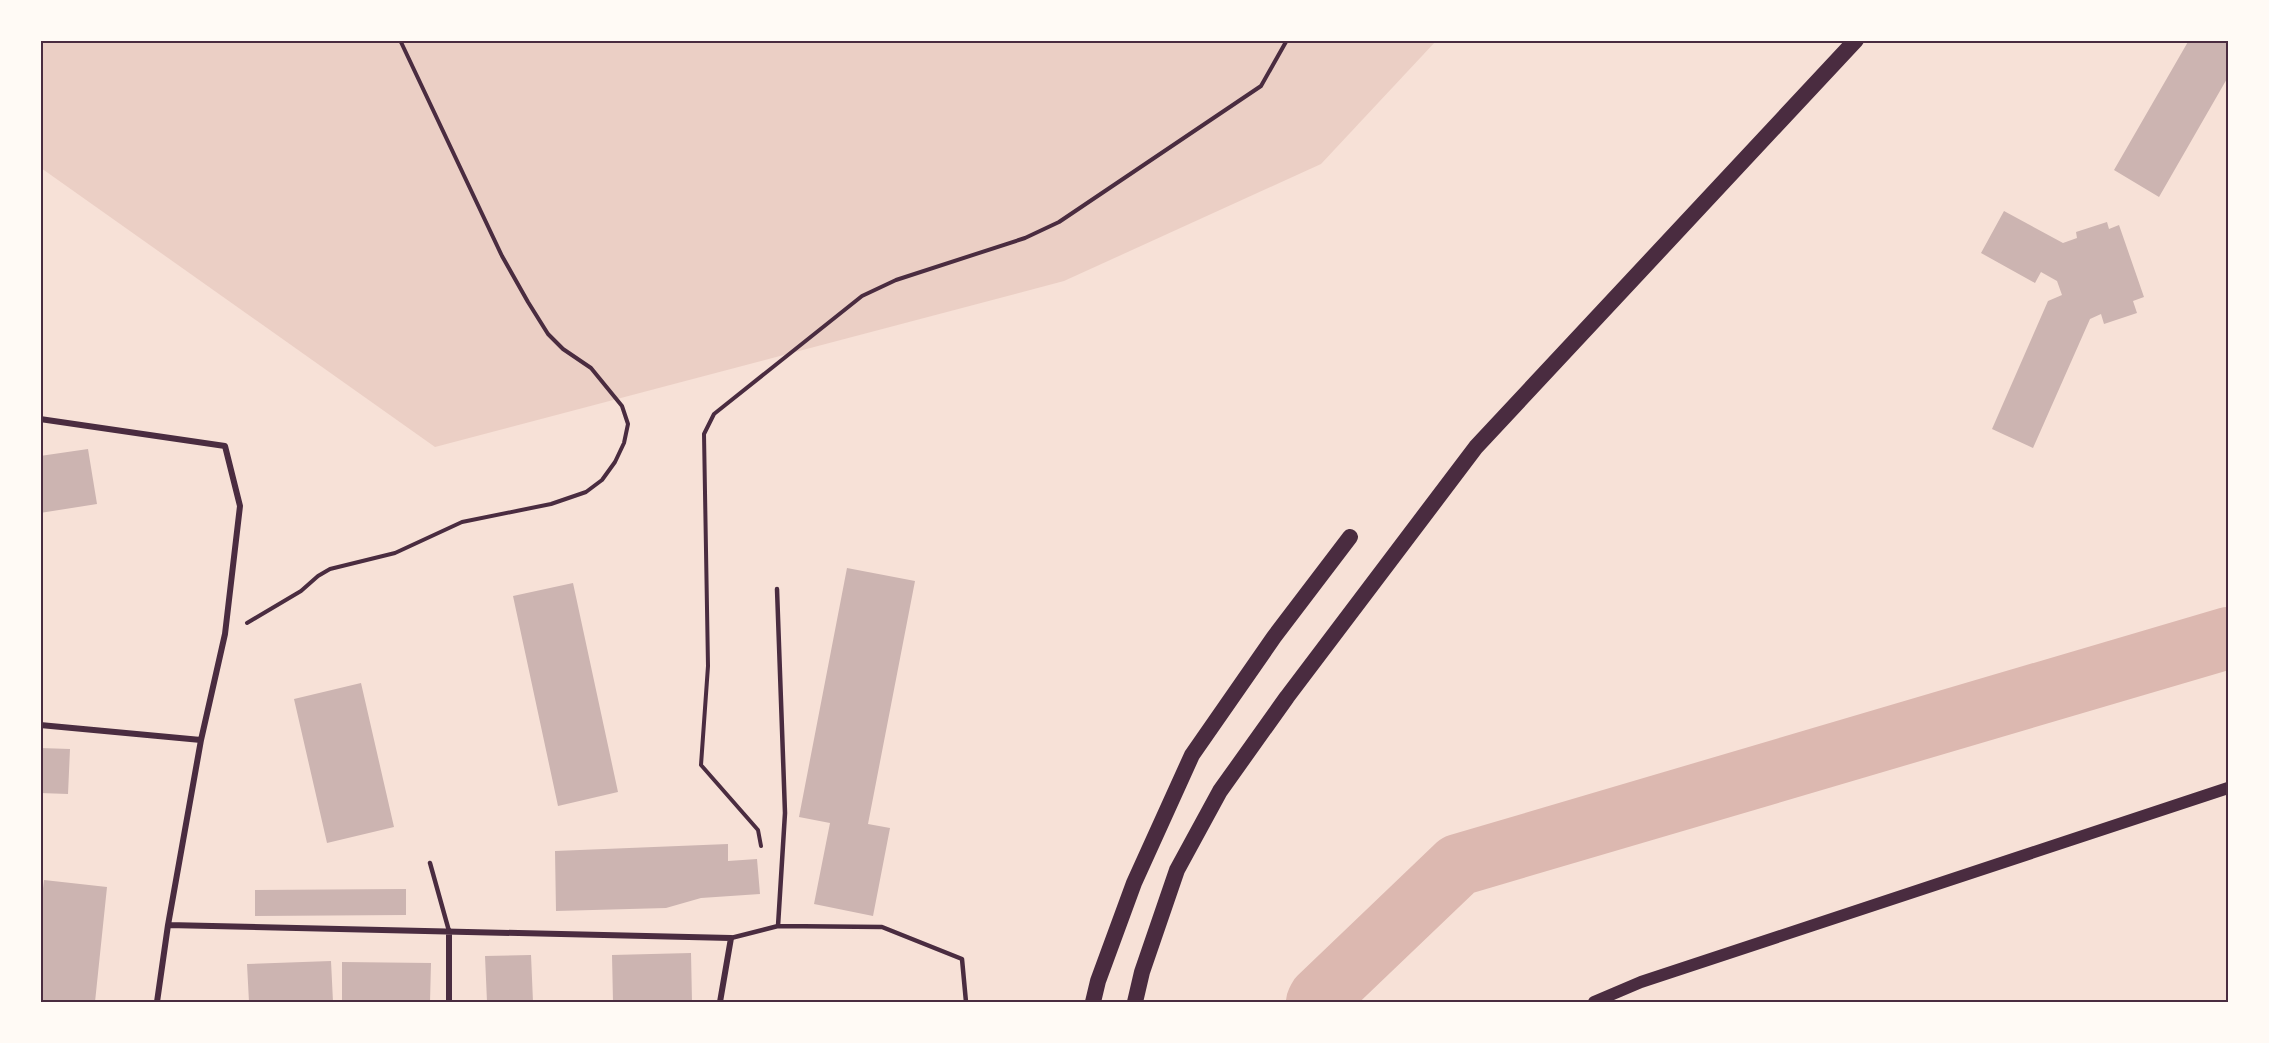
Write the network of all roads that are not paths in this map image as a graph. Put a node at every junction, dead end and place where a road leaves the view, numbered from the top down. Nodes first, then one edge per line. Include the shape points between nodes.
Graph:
1 (1856, 40) edge
2 (40, 419) edge
3 (1350, 537) dead end
4 (777, 589) dead end
5 (40, 725) edge
6 (201, 740) junction
7 (2229, 788) edge
8 (430, 863) dead end
9 (168, 925) junction
10 (777, 926) junction
11 (449, 931) junction
12 (731, 938) junction
13 (157, 1002) edge
14 (449, 1002) edge
15 (720, 1002) edge
16 (966, 1002) edge
17 (1093, 1002) edge
18 (1135, 1002) edge
19 (1594, 1002) edge

1 - 18 highway via 1476,447 1287,697 1220,791 1177,870
2 - 6 street via 225,446 240,506 225,634
3 - 17 highway via 1192,755 1134,883
4 - 10 lane via 785,813
5 - 6 street
6 - 9 street
7 - 19 main road via 1641,982
8 - 11 lane
9 - 11 street
9 - 13 street
10 - 12 lane
10 - 16 lane via 882,927 962,959
11 - 12 street
11 - 14 street
12 - 15 street

